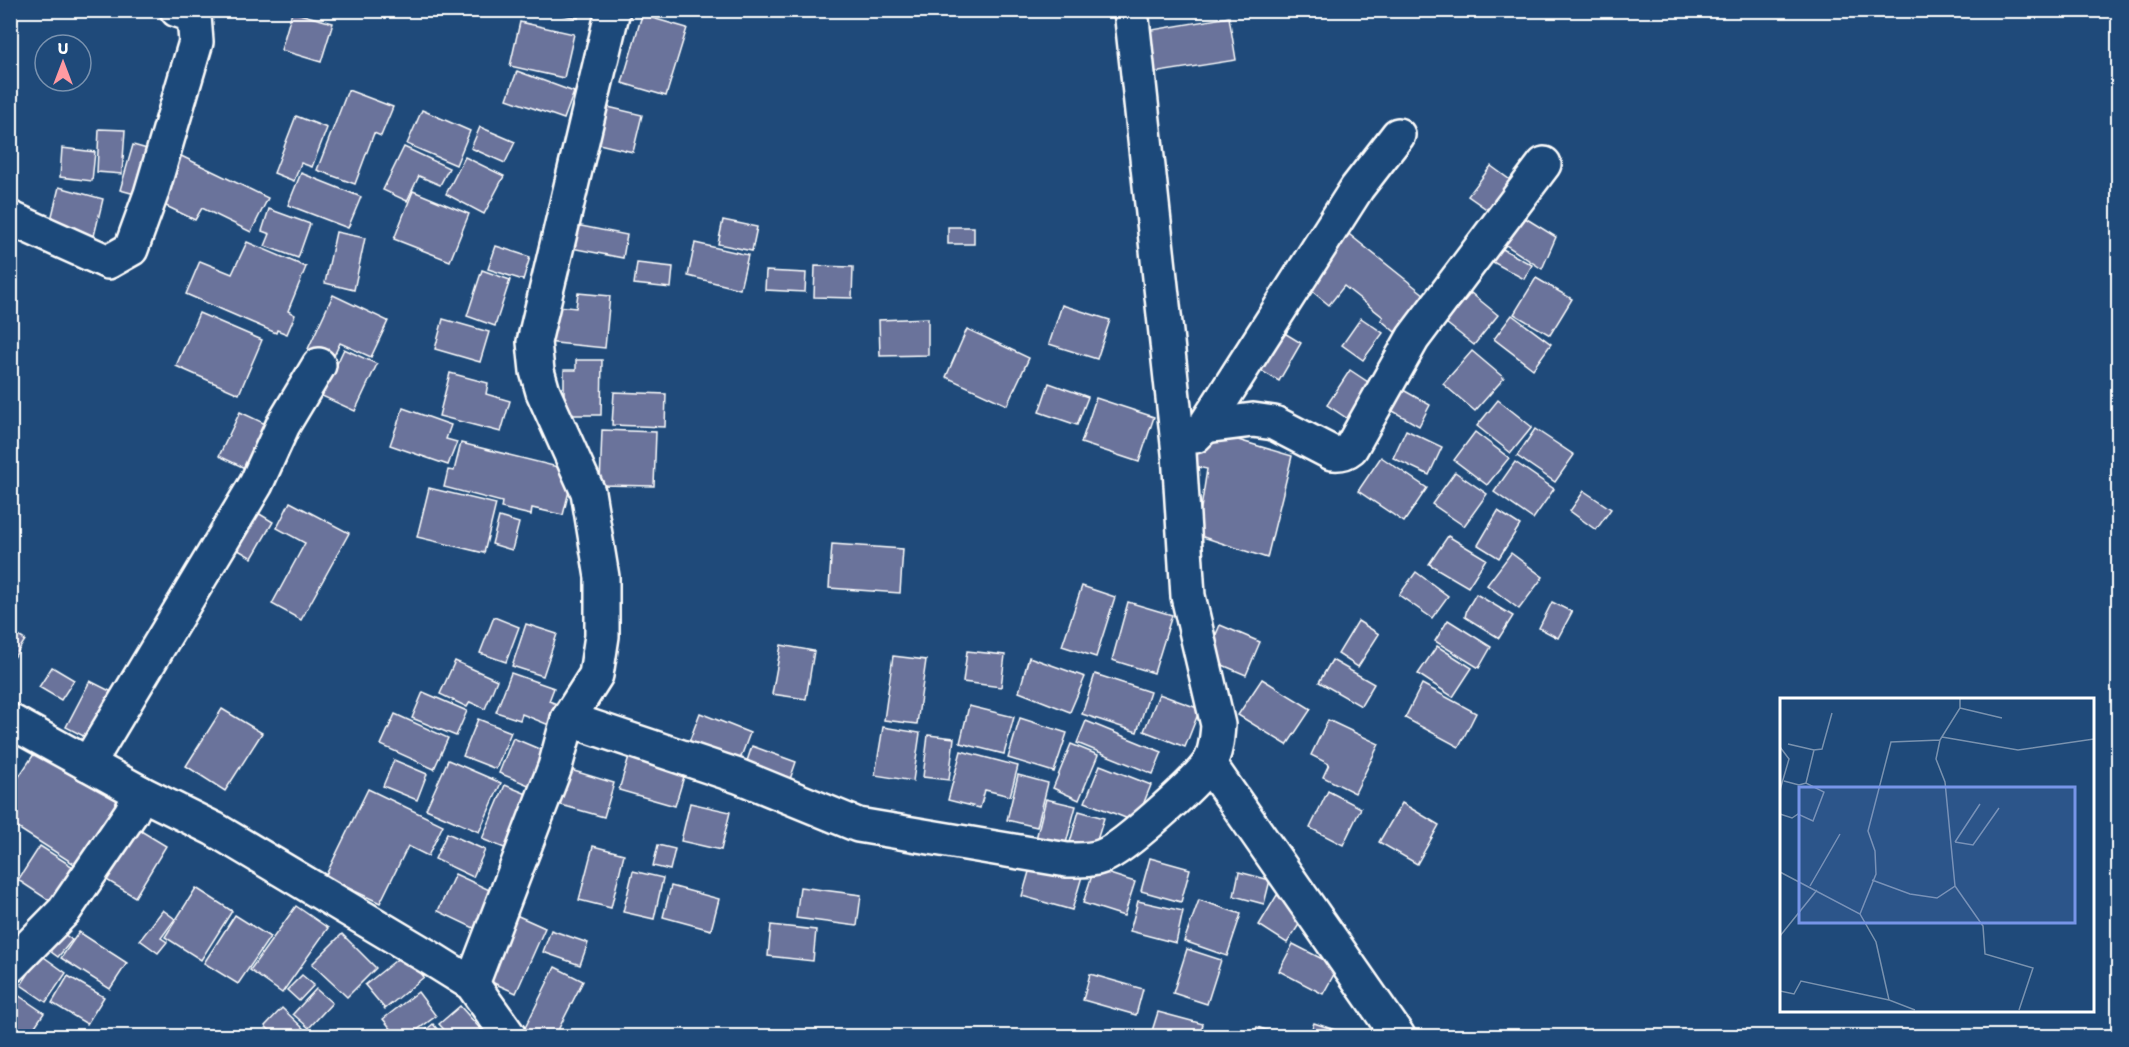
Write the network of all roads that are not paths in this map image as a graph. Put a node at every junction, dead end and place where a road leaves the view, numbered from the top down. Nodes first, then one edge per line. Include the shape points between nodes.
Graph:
1 (177, 10) edge
2 (613, 10) edge
3 (1131, 10) edge
4 (1398, 135) dead end
5 (1544, 164) dead end
6 (10, 218) edge
7 (319, 365) dead end
8 (1205, 426) junction
9 (1179, 453) junction
10 (568, 719) junction
11 (10, 721) edge
12 (88, 764) junction
13 (1209, 764) junction
14 (141, 793) junction
15 (10, 966) edge
16 (472, 984) junction
17 (509, 1036) edge
18 (1398, 1036) edge

1 - 6 street via 194,16 196,42 132,249 108,262
2 - 10 street via 534,342 543,392 588,492 602,577 602,636 596,675
3 - 9 street
4 - 8 street via 1357,188
5 - 8 street via 1413,339 1346,452 1332,453 1274,423 1253,420
7 - 12 street via 256,484
8 - 9 street
9 - 13 street via 1188,596 1218,725
10 - 13 street via 738,776 858,825 1067,860 1088,861 1105,856
10 - 16 street via 555,767
11 - 12 street
12 - 14 street
13 - 18 street
14 - 15 street via 132,813 64,911
14 - 16 street via 214,829
16 - 17 street

